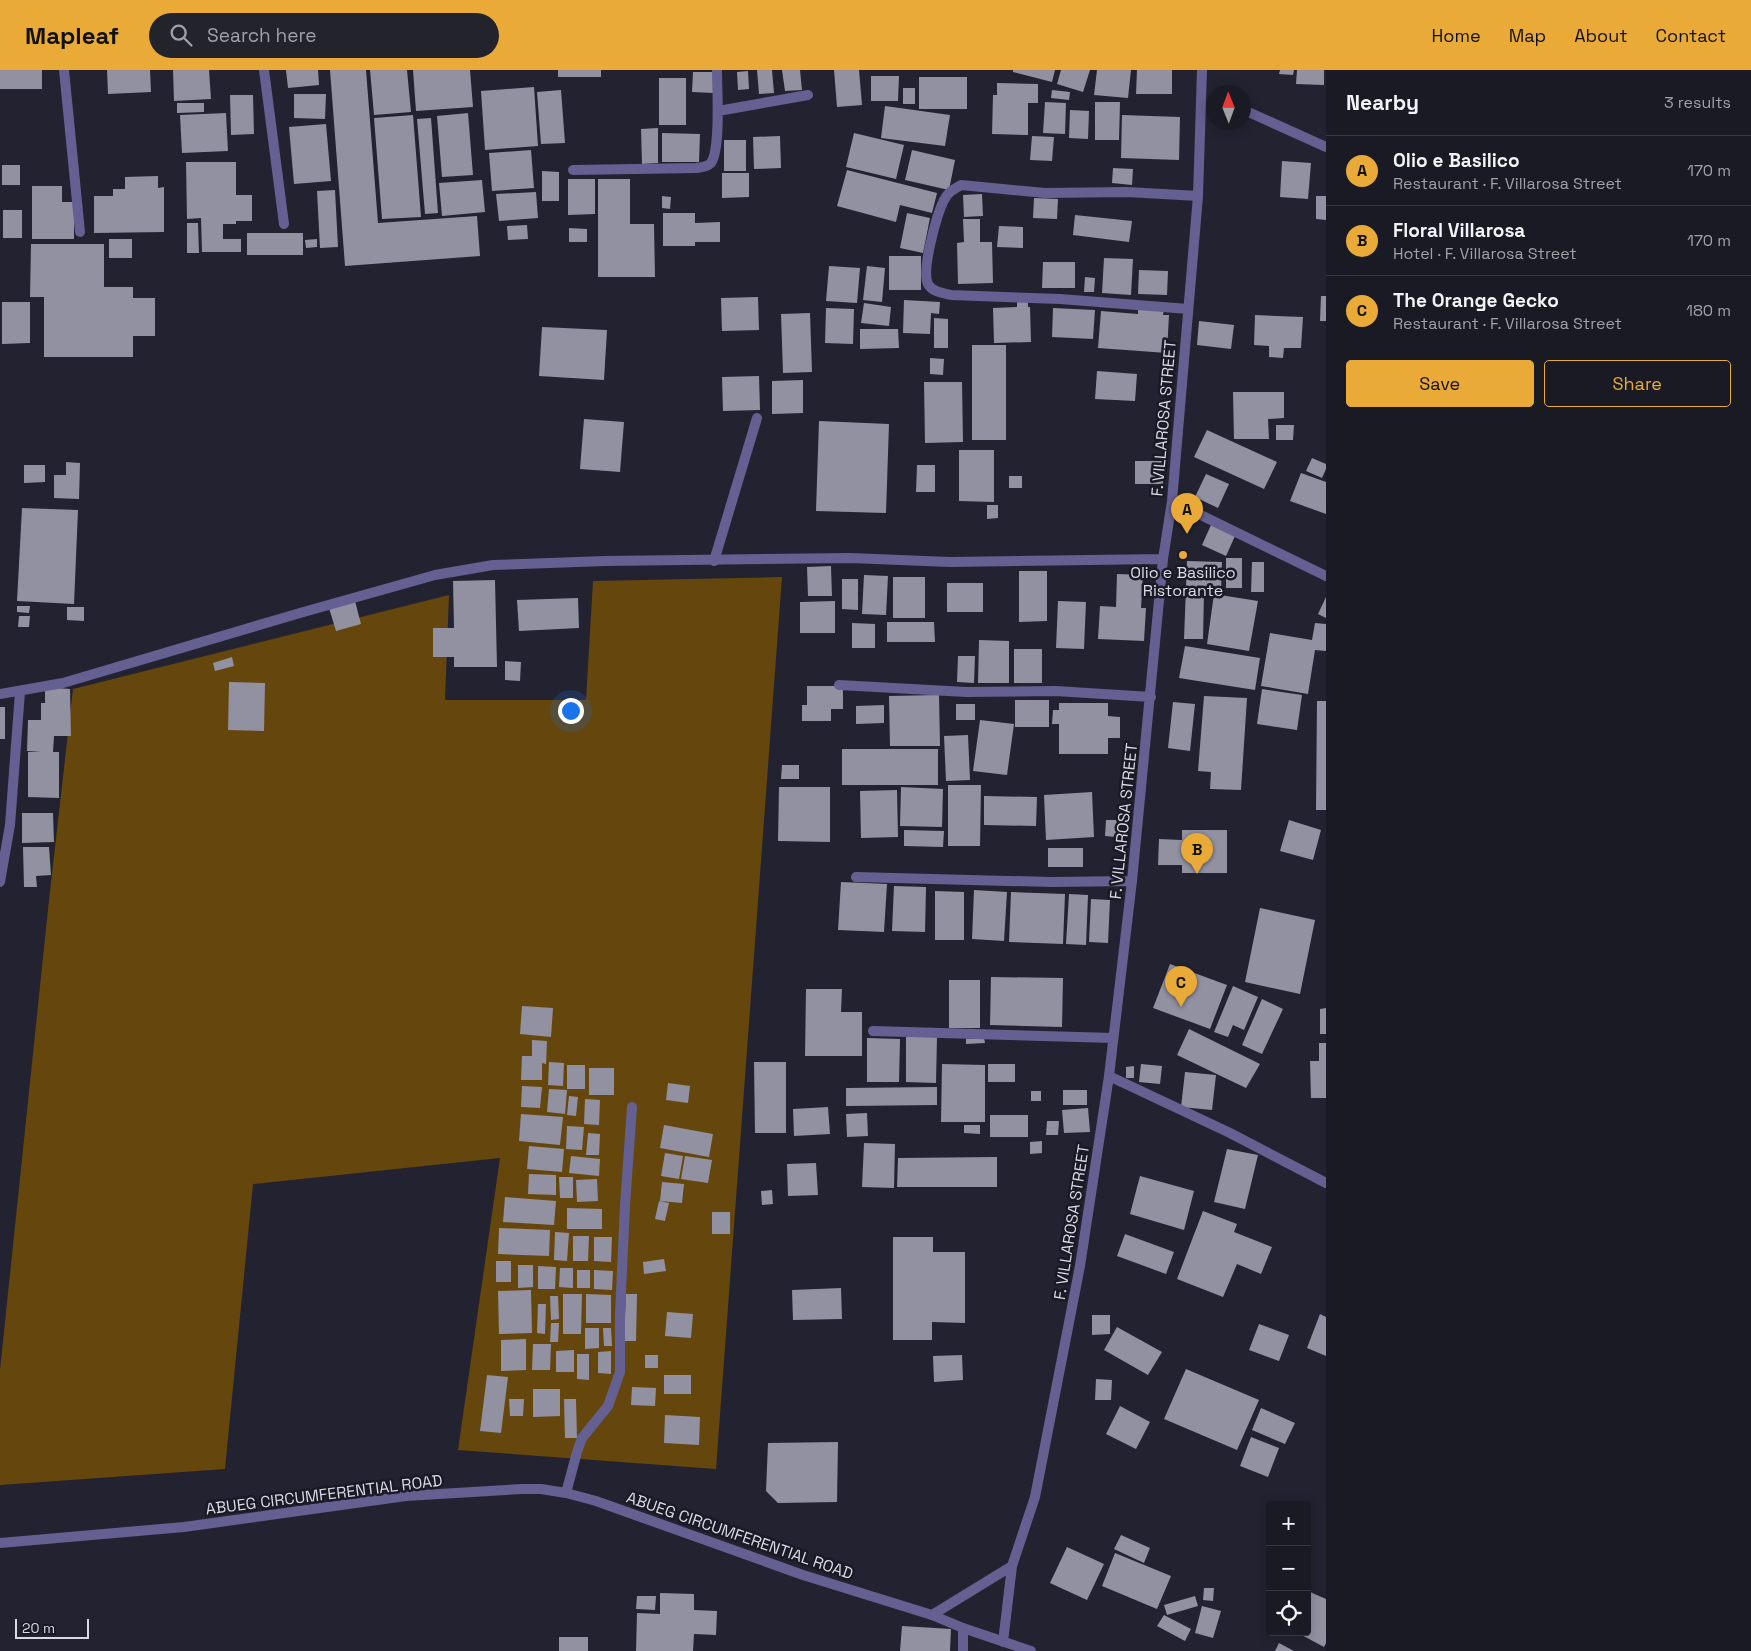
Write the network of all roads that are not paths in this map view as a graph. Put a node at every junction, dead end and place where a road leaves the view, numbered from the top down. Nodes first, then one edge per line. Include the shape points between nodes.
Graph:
1 (64, 70) edge
2 (264, 70) edge
3 (717, 70) edge
4 (1202, 70) edge
5 (1202, 91) junction
6 (1206, 93) edge
7 (808, 94) dead end
8 (718, 111) junction
9 (1251, 113) edge
10 (1326, 148) edge
11 (573, 170) dead end
12 (1198, 196) junction
13 (284, 224) dead end
14 (80, 232) dead end
15 (1188, 309) junction
16 (757, 418) dead end
17 (1172, 501) junction
18 (1163, 559) junction
19 (714, 561) junction
20 (1326, 576) edge
21 (839, 685) dead end
22 (20, 692) junction
23 (0, 694) edge
24 (1150, 697) junction
25 (856, 877) dead end
26 (1132, 881) junction
27 (0, 882) edge
28 (873, 1031) dead end
29 (1113, 1038) junction
30 (1109, 1076) junction
31 (632, 1107) dead end
32 (1326, 1183) edge
33 (566, 1493) junction
34 (0, 1543) edge
35 (1012, 1566) junction
36 (932, 1615) junction
37 (963, 1628) junction
38 (1003, 1642) junction
39 (964, 1651) edge
40 (1031, 1651) edge

1 - 14 street
2 - 13 street
3 - 8 street
4 - 5 street, F. VILLAROSA STREET
5 - 6 street
5 - 12 street, F. VILLAROSA STREET
7 - 8 street
8 - 11 street via 715,152 705,167
9 - 10 street
12 - 15 street, F. VILLAROSA STREET
12 - 15 street via 1127,192 1045,193 961,185 951,190 944,200 925,270 928,284 934,291 951,295
15 - 17 street, F. VILLAROSA STREET
16 - 19 street
17 - 18 street, F. VILLAROSA STREET
17 - 20 street
18 - 19 street
18 - 24 street, F. VILLAROSA STREET
19 - 22 street via 493,565 435,576 63,683
21 - 24 street
22 - 23 street
22 - 27 street via 10,825
24 - 26 street, F. VILLAROSA STREET
25 - 26 street
26 - 29 street, F. VILLAROSA STREET
28 - 29 street
29 - 30 street, F. VILLAROSA STREET
30 - 32 street
30 - 35 street, F. VILLAROSA STREET via 1059,1380 1035,1497
31 - 33 street via 620,1314 620,1372 608,1406 582,1438
33 - 34 street, ABUEG CIRCUMFERENTIAL ROAD via 521,1489 406,1496 184,1527
33 - 36 street, ABUEG CIRCUMFERENTIAL ROAD via 803,1575
35 - 36 street
35 - 38 street, F. VILLAROSA STREET
36 - 37 street, ABUEG CIRCUMFERENTIAL ROAD
37 - 38 street, ABUEG CIRCUMFERENTIAL ROAD
37 - 39 street
38 - 40 street, ABUEG CIRCUMFERENTIAL ROAD

